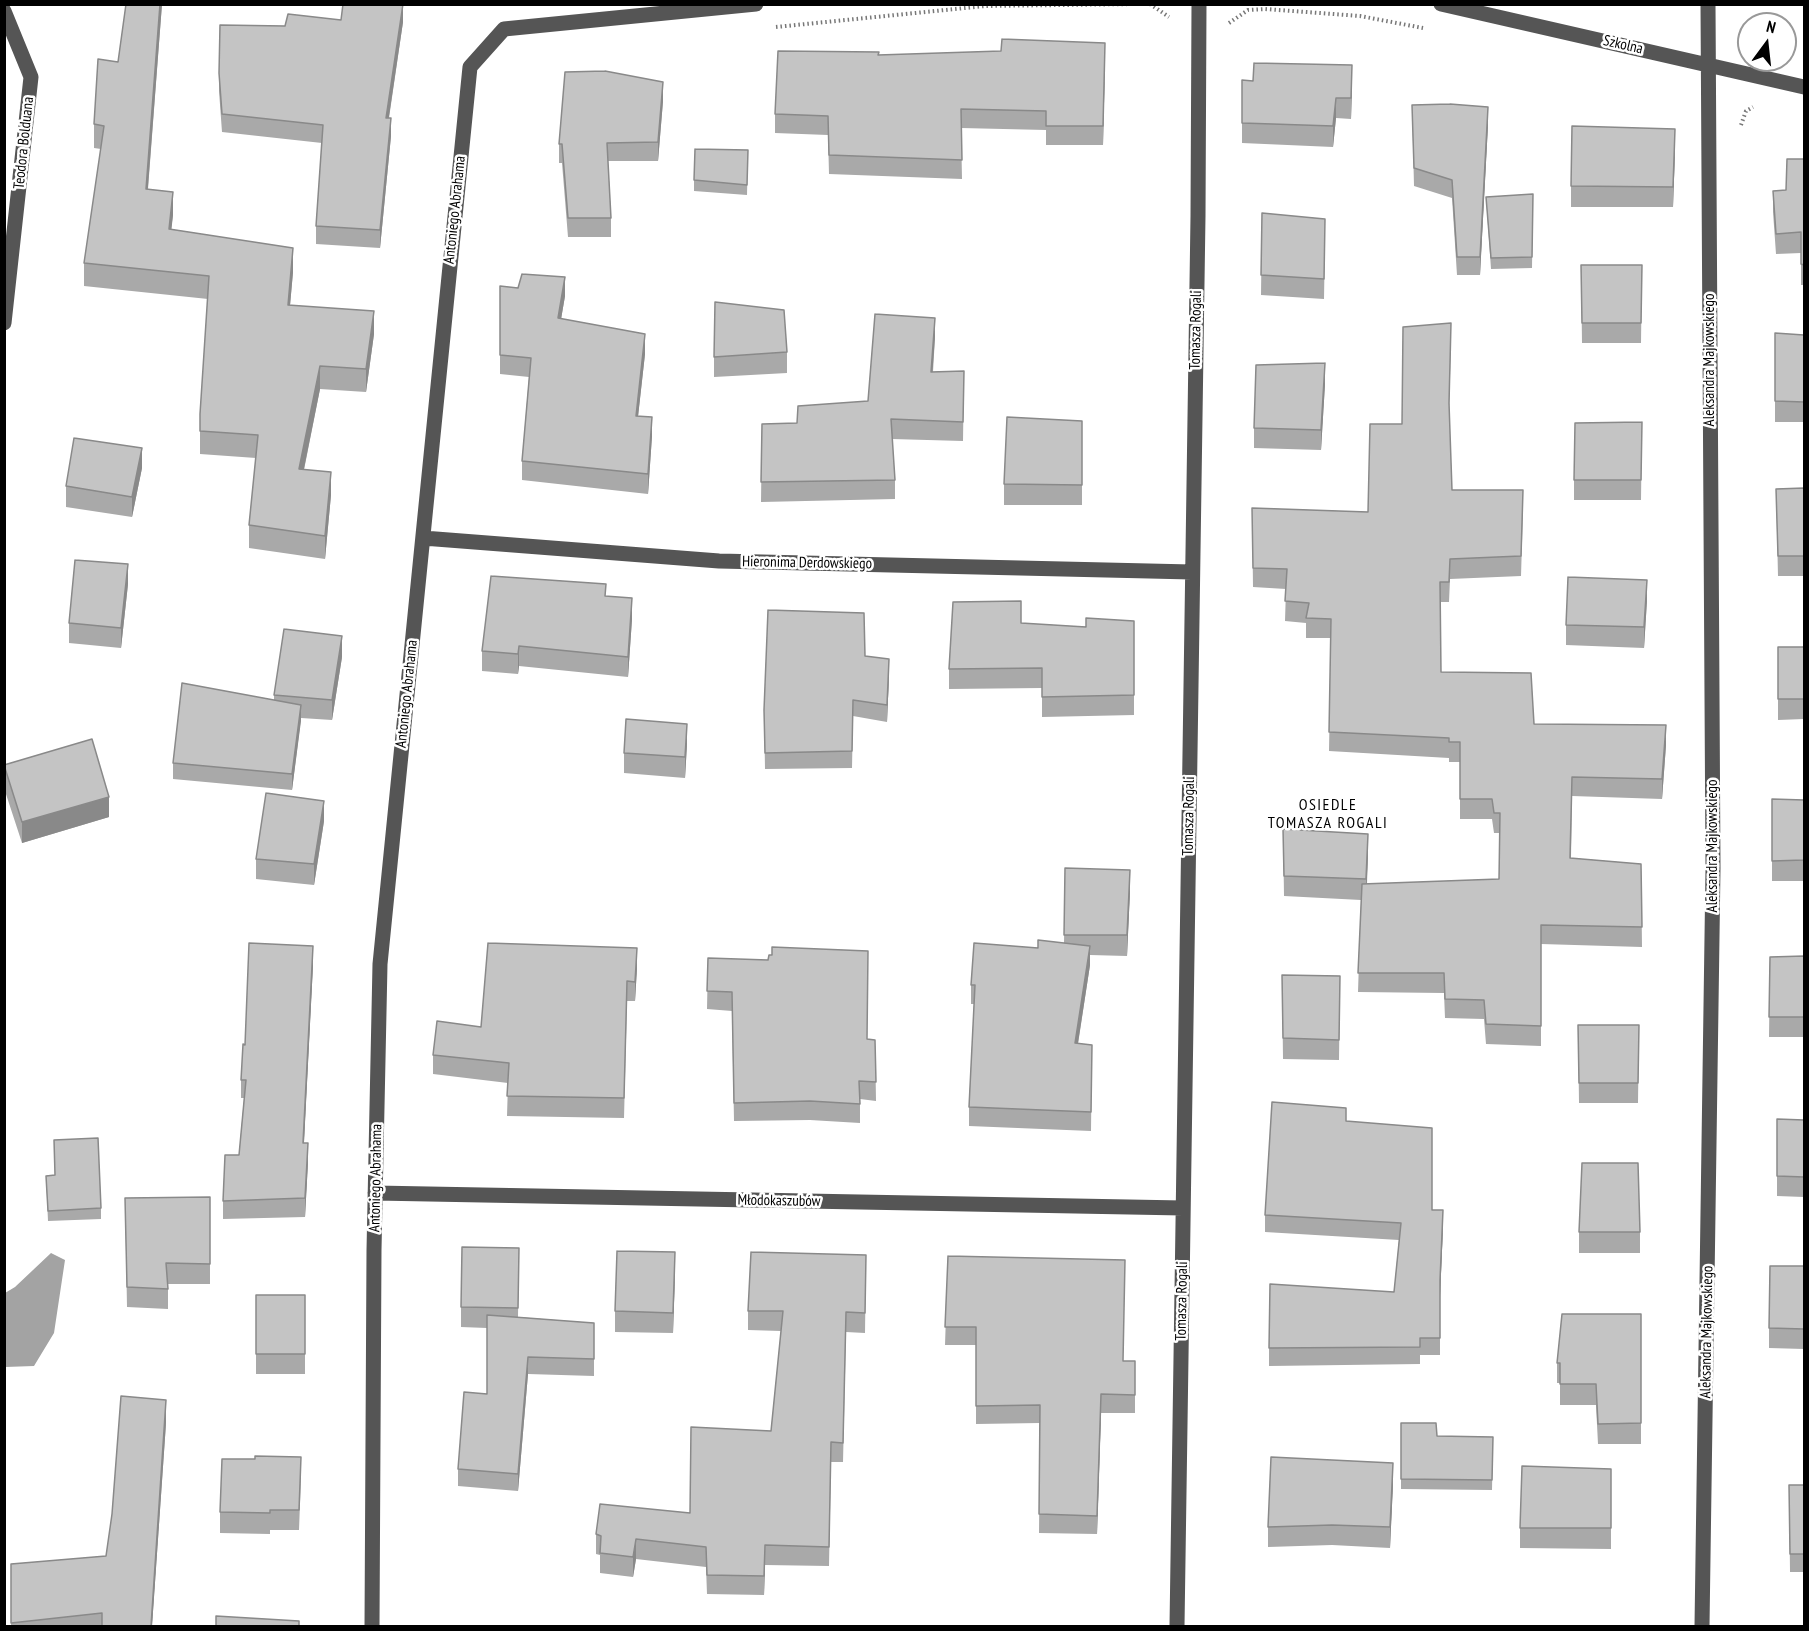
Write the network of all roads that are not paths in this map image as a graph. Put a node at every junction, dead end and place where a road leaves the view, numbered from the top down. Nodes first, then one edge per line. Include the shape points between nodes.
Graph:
1 (756, 4) edge
2 (1199, 4) edge
3 (1441, 4) edge
4 (1708, 4) edge
5 (4, 11) edge
6 (1708, 64) junction
7 (1804, 87) edge
8 (7, 280) edge
9 (4, 323) edge
10 (423, 538) junction
11 (1192, 572) junction
12 (375, 1193) junction
13 (1183, 1208) junction
14 (372, 1626) edge
15 (1177, 1626) edge
16 (1702, 1626) edge

1 - 10 street, Antoniego Abrahama via 504,29 470,67
2 - 11 street, Tomasza Rogali
3 - 6 street, Szkolna
4 - 6 street, Aleksandra Majkowskiego
5 - 8 street, Teodora Bolduana via 32,77
6 - 7 street, Szkolna
6 - 16 street, Aleksandra Majkowskiego via 1713,868
8 - 9 street, Teodora Bolduana
10 - 11 street, Hieronima Derdowskiego via 719,561
10 - 12 street, Antoniego Abrahama via 380,964
11 - 13 street, Tomasza Rogali
12 - 13 street, Młodokaszubów
12 - 14 street, Antoniego Abrahama
13 - 15 street, Tomasza Rogali

